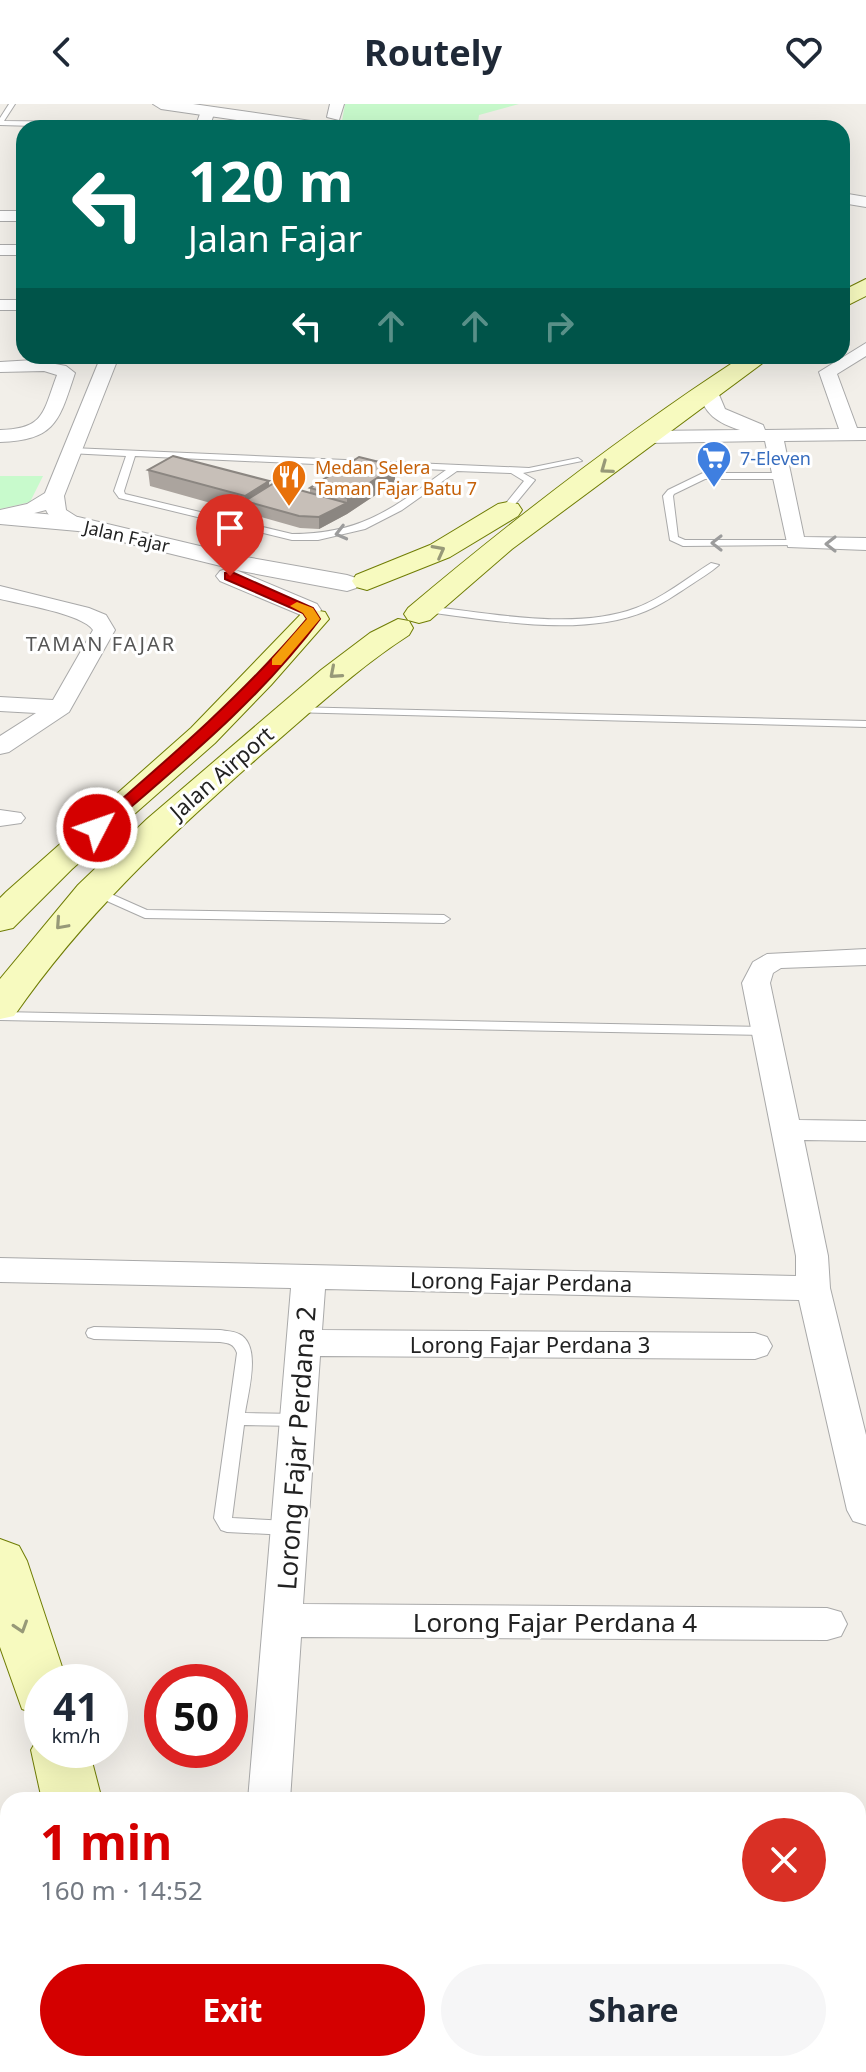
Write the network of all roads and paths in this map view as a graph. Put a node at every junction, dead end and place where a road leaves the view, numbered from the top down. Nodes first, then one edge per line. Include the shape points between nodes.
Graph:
1 (161, 104) edge
2 (10, 108) edge
3 (208, 111) junction
4 (332, 116) edge
5 (205, 120) edge
6 (0, 123) edge
7 (866, 295) edge
8 (854, 314) edge
9 (107, 364) edge
10 (709, 364) edge
11 (741, 364) edge
12 (745, 364) edge
13 (841, 364) edge
14 (0, 367) edge
15 (708, 390) junction
16 (650, 409) junction
17 (773, 434) junction
18 (858, 434) edge
19 (0, 436) edge
20 (648, 437) junction
21 (72, 451) junction
22 (131, 454) junction
23 (578, 461) junction
24 (456, 467) junction
25 (507, 471) junction
26 (782, 476) junction
27 (54, 496) junction
28 (504, 512) junction
29 (0, 517) edge
30 (78, 524) junction
31 (0, 529) edge
32 (795, 543) junction
33 (866, 544) edge
34 (714, 565) dead end
35 (357, 582) junction
36 (0, 592) edge
37 (311, 615) junction
38 (414, 617) junction
39 (0, 704) edge
40 (61, 707) junction
41 (292, 710) junction
42 (866, 724) edge
43 (0, 747) edge
44 (93, 890) junction
45 (444, 919) dead end
46 (0, 920) edge
47 (866, 957) edge
48 (0, 1007) edge
49 (0, 1016) edge
50 (766, 1031) junction
51 (786, 1130) junction
52 (866, 1131) edge
53 (0, 1270) edge
54 (309, 1276) junction
55 (813, 1288) junction
56 (94, 1333) dead end
57 (304, 1343) junction
58 (755, 1346) dead end
59 (237, 1419) junction
60 (298, 1420) junction
61 (866, 1510) edge
62 (290, 1528) junction
63 (0, 1561) edge
64 (283, 1620) junction
65 (827, 1624) dead end
66 (33, 1664) edge
67 (64, 1768) edge
68 (70, 1792) edge
69 (270, 1792) edge

1 - 3 street
2 - 6 lane
3 - 4 street
3 - 5 street
7 - 8 main road
9 - 21 street
10 - 16 main road
11 - 16 main road
12 - 15 main road, Jalan Airport
13 - 18 street via 828,372
14 - 19 street via 66,373 45,427 37,433
15 - 17 street via 717,413
15 - 20 main road, Jalan Airport
16 - 23 main road
17 - 18 street
17 - 20 street
17 - 26 street
20 -> 38 main road, Jalan Airport via 502,543
21 - 22 lane
21 - 27 street
22 - 24 lane
24 -> 22 lane via 380,522 313,538 122,496
23 - 25 lane
23 - 28 main road
24 - 25 lane
25 - 28 lane via 530,480
26 - 32 street
32 -> 26 lane via 683,543 673,538 668,496 695,478
27 - 29 street via 33,509
27 - 30 street via 56,513
35 -> 28 main road via 440,551
29 - 30 street, Jalan Fajar
30 - 35 street, Jalan Fajar via 246,565
31 - 37 street, Jalan Fajar via 71,536 230,576
33 -> 32 street
34 - 38 lane via 642,610 618,618
35 - 37 main road, Jalan Airport via 317,593 310,602
35 - 38 main road via 411,591 421,602
36 - 40 street via 81,613 98,620 104,630
37 - 38 main road via 341,631 370,633
37 - 46 main road, Jalan Airport via 288,650 202,736 53,866
38 -> 41 main road, Jalan Airport via 364,649
39 - 40 street
40 - 43 street
41 - 42 lane
41 - 44 main road, Jalan Airport
44 - 45 lane via 145,914
44 -> 48 main road, Jalan Airport via 40,948
47 - 50 street via 790,957 766,964 756,983
49 - 50 lane
50 - 51 street
51 - 52 street
51 - 55 street via 812,1256
53 - 54 street, Lorong Fajar Perdana
54 - 55 street, Lorong Fajar Perdana
54 - 57 street, Lorong Fajar Perdana 2
55 - 61 street
56 - 59 lane via 234,1338 245,1353
57 - 58 street, Lorong Fajar Perdana 3
57 - 60 street, Lorong Fajar Perdana 2
59 - 60 lane
59 - 62 lane via 223,1518 237,1527
60 - 62 street, Lorong Fajar Perdana 2
62 - 64 street, Lorong Fajar Perdana 2
63 -> 66 main road
64 - 65 street, Lorong Fajar Perdana 4
64 - 69 street, Lorong Fajar Perdana 2
67 - 68 main road

